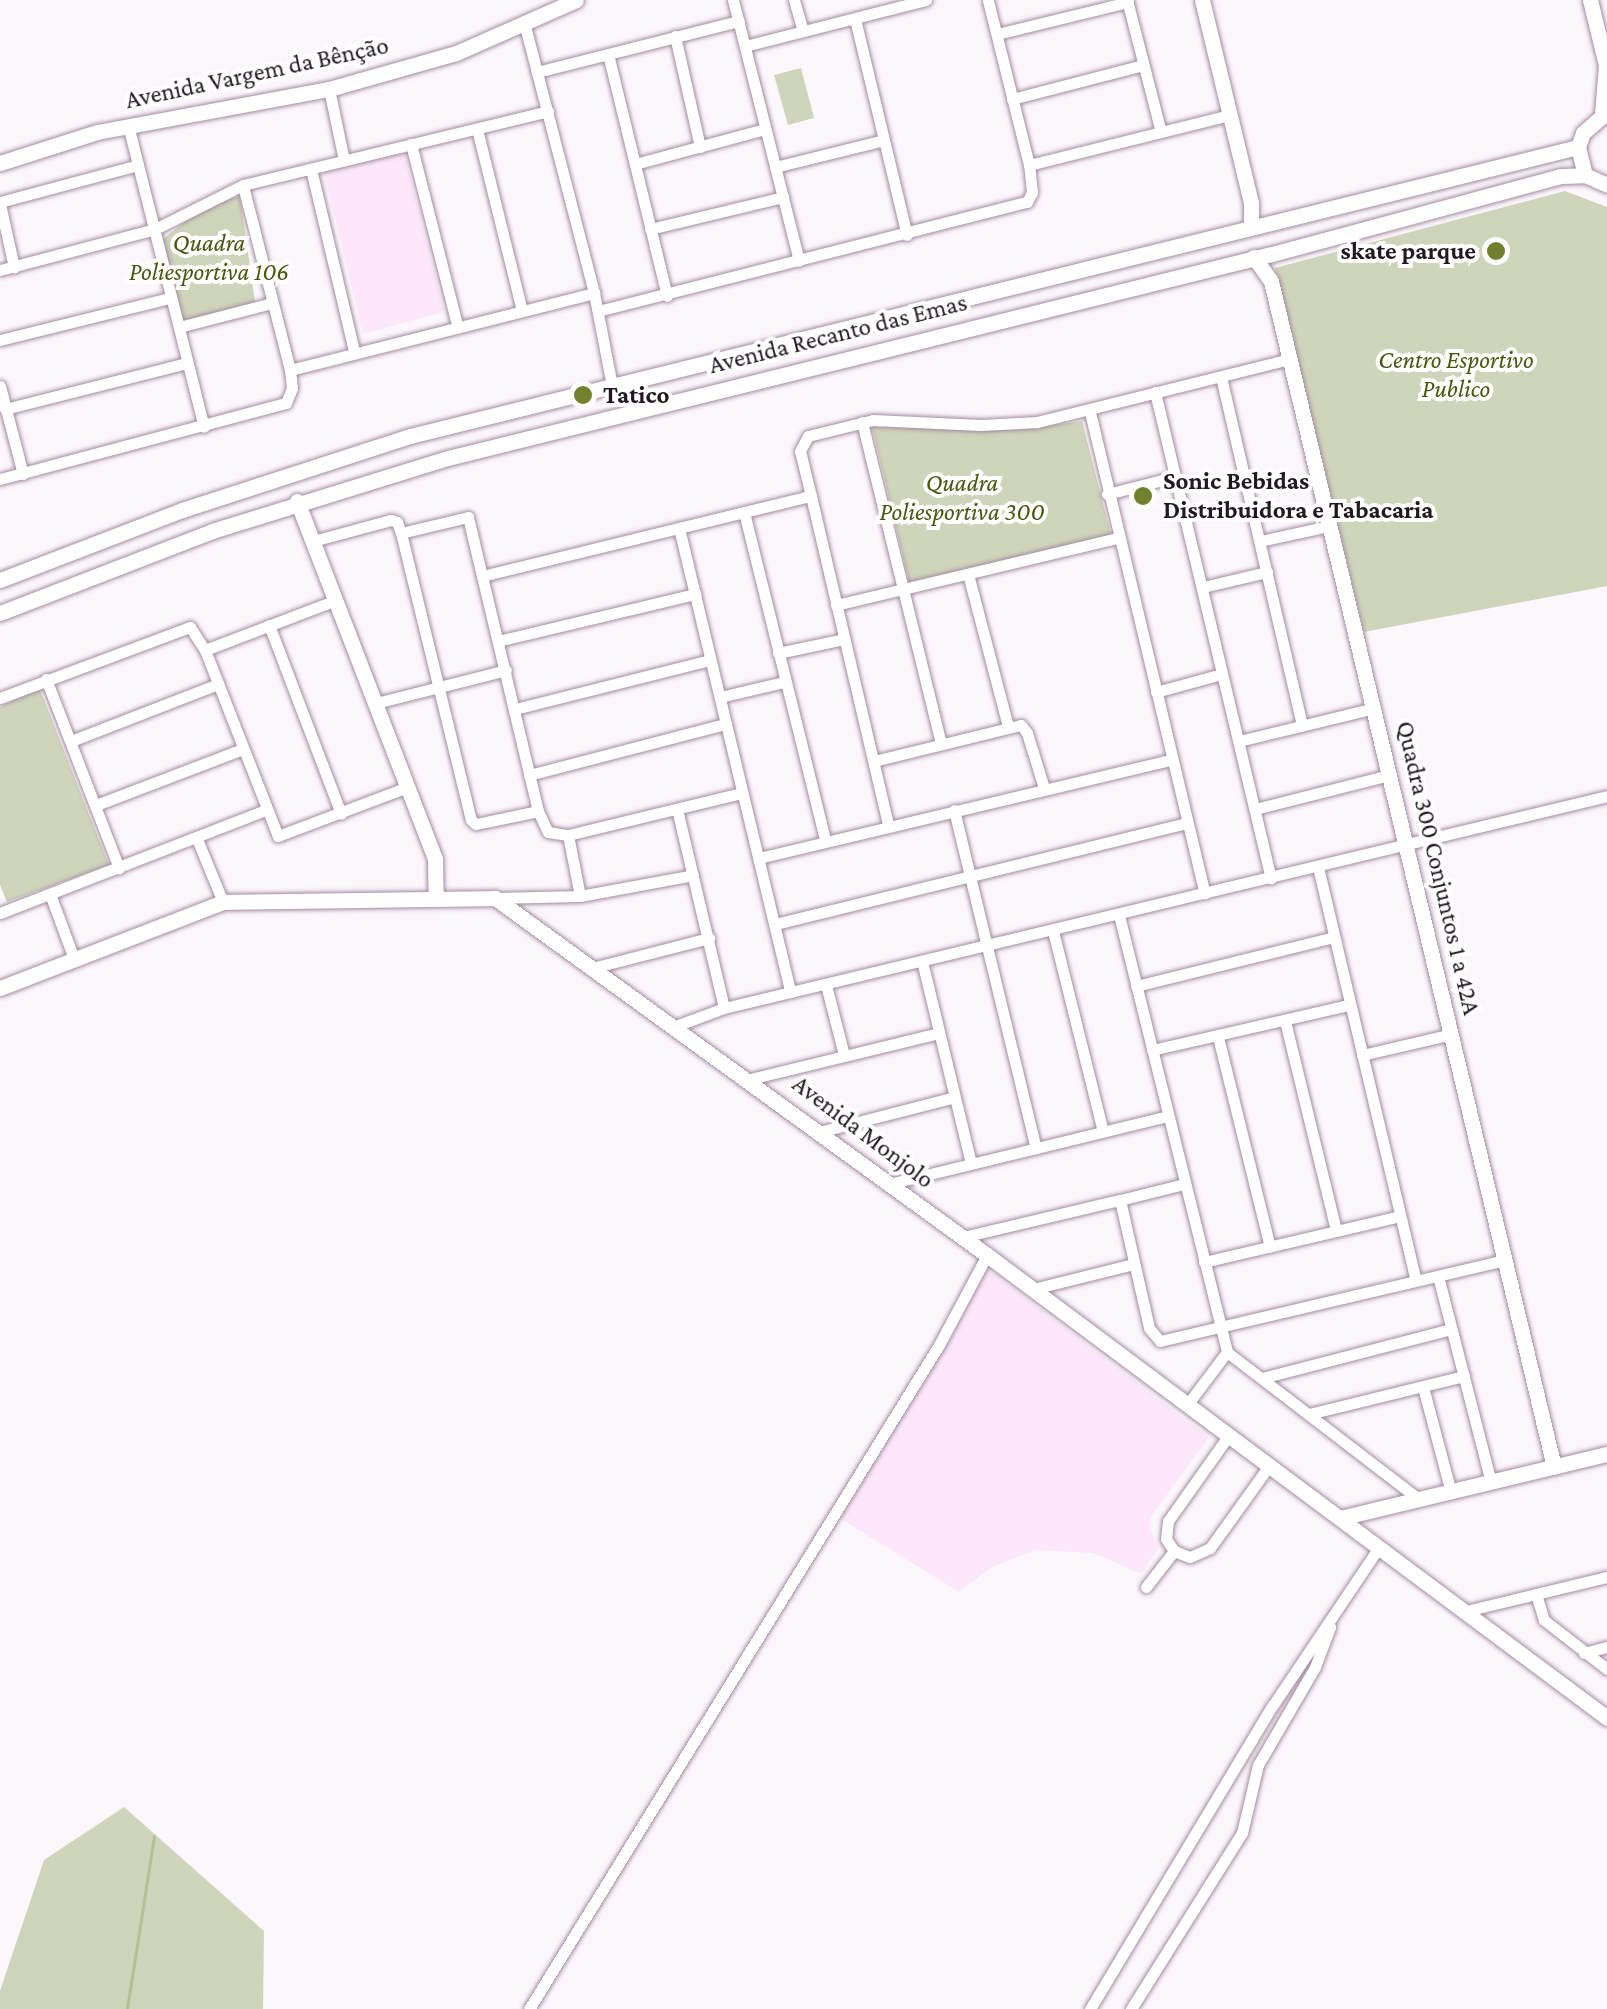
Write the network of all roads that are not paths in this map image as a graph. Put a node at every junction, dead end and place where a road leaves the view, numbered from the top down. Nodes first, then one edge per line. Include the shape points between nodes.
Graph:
1 (576, 0) edge
2 (734, 0) edge
3 (794, 0) edge
4 (926, 0) edge
5 (988, 0) edge
6 (1057, 0) edge
7 (1202, 0) edge
8 (1590, 0) edge
9 (1128, 1) edge
10 (1062, 17) junction
11 (854, 19) junction
12 (739, 21) junction
13 (525, 26) junction
14 (803, 31) junction
15 (997, 34) junction
16 (675, 36) junction
17 (745, 46) junction
18 (608, 54) junction
19 (1144, 65) junction
20 (537, 72) junction
21 (329, 89) junction
22 (1012, 99) junction
23 (548, 111) junction
24 (1604, 113) edge
25 (1230, 115) junction
26 (128, 125) junction
27 (477, 129) junction
28 (765, 129) junction
29 (1161, 132) junction
30 (884, 140) junction
31 (411, 144) junction
32 (1578, 146) junction
33 (700, 147) junction
34 (344, 160) junction
35 (0, 162) edge
36 (636, 164) junction
37 (138, 165) junction
38 (1028, 165) junction
39 (776, 166) junction
40 (310, 169) junction
41 (1585, 175) junction
42 (242, 185) junction
43 (1607, 185) edge
44 (783, 196) junction
45 (0, 203) edge
46 (1256, 226) junction
47 (155, 229) junction
48 (650, 229) junction
49 (907, 235) junction
50 (1206, 238) junction
51 (1186, 244) junction
52 (1154, 250) junction
53 (1272, 254) junction
54 (1254, 258) junction
55 (799, 262) junction
56 (1222, 265) junction
57 (14, 267) junction
58 (0, 270) edge
59 (1191, 272) junction
60 (1159, 278) junction
61 (1271, 281) junction
62 (594, 293) junction
63 (667, 296) junction
64 (170, 298) junction
65 (272, 302) junction
66 (522, 310) junction
67 (598, 311) junction
68 (457, 325) junction
69 (179, 327) junction
70 (0, 340) edge
71 (354, 351) junction
72 (1290, 359) junction
73 (188, 363) junction
74 (290, 370) junction
75 (1221, 376) junction
76 (0, 386) edge
77 (612, 386) junction
78 (1156, 392) junction
79 (5, 408) junction
80 (1090, 412) junction
81 (493, 416) junction
82 (862, 422) junction
83 (454, 425) junction
84 (204, 427) junction
85 (502, 445) junction
86 (456, 456) junction
87 (23, 474) junction
88 (1174, 477) junction
89 (0, 479) edge
90 (1108, 494) junction
91 (811, 496) junction
92 (297, 502) junction
93 (744, 512) junction
94 (1329, 526) junction
95 (679, 528) junction
96 (401, 533) junction
97 (114, 537) junction
98 (1117, 538) junction
99 (313, 541) junction
100 (1260, 542) junction
101 (42, 564) junction
102 (117, 565) junction
103 (1267, 572) junction
104 (968, 574) junction
105 (482, 576) junction
106 (0, 580) edge
107 (1202, 587) junction
108 (56, 590) junction
109 (904, 590) junction
110 (695, 594) junction
111 (336, 600) junction
112 (836, 606) junction
113 (0, 613) edge
114 (269, 625) junction
115 (844, 639) junction
116 (498, 641) junction
117 (204, 650) junction
118 (778, 653) junction
119 (710, 660) junction
120 (506, 670) junction
121 (1222, 674) junction
122 (46, 679) junction
123 (784, 682) junction
124 (218, 684) junction
125 (441, 685) junction
126 (1156, 692) junction
127 (0, 698) edge
128 (720, 698) junction
129 (376, 703) junction
130 (515, 708) junction
131 (1374, 708) junction
132 (726, 724) junction
133 (1008, 726) junction
134 (1302, 726) junction
135 (71, 742) junction
136 (1239, 742) junction
137 (940, 743) junction
138 (243, 750) junction
139 (1171, 760) junction
140 (874, 761) junction
141 (529, 775) junction
142 (1389, 775) junction
143 (408, 787) junction
144 (1044, 788) junction
145 (742, 793) junction
146 (1607, 796) edge
147 (96, 805) junction
148 (677, 809) junction
149 (1255, 809) junction
150 (266, 810) junction
151 (954, 810) junction
152 (538, 811) junction
153 (341, 814) junction
154 (888, 824) junction
155 (1187, 824) junction
156 (568, 835) junction
157 (198, 839) junction
158 (826, 840) junction
159 (1406, 844) junction
160 (758, 858) junction
161 (1318, 867) junction
162 (119, 868) junction
163 (693, 875) junction
164 (971, 877) junction
165 (1271, 878) junction
166 (1205, 893) junction
167 (50, 894) junction
168 (580, 896) junction
169 (436, 898) junction
170 (495, 898) junction
171 (540, 899) junction
172 (223, 902) junction
173 (1, 910) edge
174 (1119, 915) junction
175 (531, 920) junction
176 (775, 924) junction
177 (1053, 930) junction
178 (1334, 936) junction
179 (709, 938) junction
180 (988, 946) junction
181 (74, 959) junction
182 (922, 961) junction
183 (596, 967) junction
184 (826, 985) junction
185 (1136, 986) junction
186 (0, 988) edge
187 (790, 992) junction
188 (1349, 1005) junction
189 (724, 1008) junction
190 (1285, 1021) junction
191 (673, 1027) junction
192 (938, 1032) junction
193 (1452, 1034) junction
194 (1218, 1037) junction
195 (1152, 1050) junction
196 (844, 1055) junction
197 (1362, 1055) junction
198 (750, 1080) junction
199 (955, 1098) junction
200 (1168, 1116) junction
201 (1103, 1131) junction
202 (820, 1132) junction
203 (1036, 1148) junction
204 (970, 1163) junction
205 (890, 1184) junction
206 (1184, 1184) junction
207 (1120, 1200) junction
208 (1400, 1216) junction
209 (1336, 1232) junction
210 (964, 1238) junction
211 (1270, 1247) junction
212 (988, 1255) junction
213 (1506, 1260) junction
214 (1204, 1262) junction
215 (1134, 1264) junction
216 (1438, 1276) junction
217 (1416, 1281) junction
218 (1034, 1289) junction
219 (1220, 1328) junction
220 (1451, 1329) junction
221 (1227, 1352) junction
222 (1464, 1376) junction
223 (1262, 1378) junction
224 (1424, 1387) junction
225 (1187, 1405) junction
226 (1309, 1414) junction
227 (1229, 1435) junction
228 (1607, 1454) edge
229 (1270, 1466) junction
230 (1554, 1467) junction
231 (1491, 1482) junction
232 (1451, 1492) junction
233 (1420, 1500) junction
234 (1340, 1518) junction
235 (1380, 1547) junction
236 (1174, 1551) junction
237 (1607, 1578) edge
238 (1146, 1587) dead end
239 (1536, 1594) junction
240 (1466, 1611) junction
241 (1330, 1622) junction
242 (1607, 1647) edge
243 (1584, 1653) junction
244 (1607, 1669) edge
245 (1607, 1718) edge
246 (529, 2009) edge
247 (1090, 2009) edge
248 (1131, 2009) edge

1 - 13 street, Avenida Vargem da Bênção
2 - 12 street
3 - 14 street
4 - 11 street
5 - 15 street
6 - 10 street
7 - 25 street
8 - 24 street via 1606,66
9 - 10 street
9 - 19 street
10 - 15 street
11 - 14 street
11 - 30 street
12 - 16 street
12 - 17 street
13 - 20 street
13 - 21 street, Avenida Vargem da Bênção via 456,54
14 - 17 street
15 - 22 street
16 - 18 street
16 - 33 street
17 - 28 street
18 - 20 street
18 - 36 street
19 - 22 street
19 - 29 street
20 - 23 street
21 - 26 street, Avenida Vargem da Bênção
21 - 34 street
22 - 38 street
23 - 27 street
23 - 62 street
24 - 32 street via 1582,132
25 - 29 street
25 - 46 street
26 - 35 street, Avenida Vargem da Bênção
26 - 37 street
27 - 31 street
27 - 66 street
28 - 33 street
28 - 39 street
29 - 38 street
30 - 39 street
30 - 49 street
31 - 34 street
31 - 68 street
32 - 41 street
32 - 46 street, Avenida Recanto das Emas
33 - 36 street
34 - 40 street
36 - 48 street
37 - 45 street
37 - 47 street
38 - 49 street via 1032,192 1022,206
39 - 44 street
40 - 42 street
40 - 71 street
41 - 43 street
41 - 53 street, Avenida Recanto das Emas
42 - 47 street
42 - 65 street
44 - 48 street
44 - 55 street
45 - 57 street
46 - 50 street, Avenida Recanto das Emas
47 - 57 street
47 - 64 street
48 - 63 street
49 - 55 street
50 - 51 street, Avenida Recanto das Emas
50 - 56 street
51 - 52 street, Avenida Recanto das Emas
51 - 59 street via 1176,257
52 - 60 street via 1165,266
52 - 77 street, Avenida Recanto das Emas
53 - 54 street, Avenida Recanto das Emas
53 - 61 street, Quadra 300 Conjuntos 1 a 42A
54 - 56 street, Avenida Recanto das Emas
54 - 61 street, Quadra 300 Conjuntos 1 a 42A
55 - 63 street
56 - 59 street, Avenida Recanto das Emas
57 - 58 street
59 - 60 street, Avenida Recanto das Emas
60 - 85 street, Avenida Recanto das Emas
61 - 72 street, Quadra 300 Conjuntos 1 a 42A
62 - 66 street
62 - 67 street
63 - 67 street
64 - 69 street
64 - 70 street
65 - 69 street
65 - 74 street
66 - 68 street
67 - 77 street
68 - 71 street
69 - 73 street
71 - 74 street
72 - 75 street
72 - 94 street, Quadra 300 Conjuntos 1 a 42A
73 - 79 street
73 - 84 street
74 - 84 street via 286,403
75 - 78 street
75 - 100 street
76 - 79 street
77 - 81 street, Avenida Recanto das Emas
78 - 80 street
78 - 88 street
79 - 87 street
80 - 82 street via 1015,425
80 - 90 street
81 - 83 street, Avenida Recanto das Emas
81 - 85 street via 486,439
82 - 91 street via 804,438 800,452
82 - 109 street
83 - 86 street via 465,428 469,441
83 - 97 street, Avenida Recanto das Emas
84 - 87 street
85 - 86 street, Avenida Recanto das Emas
86 - 92 street, Avenida Recanto das Emas
87 - 89 street
88 - 90 street
88 - 107 street
90 - 98 street
91 - 93 street
91 - 112 street
92 - 99 street
92 - 102 street, Avenida Recanto das Emas
93 - 95 street
93 - 118 street
94 - 100 street
94 - 131 street, Quadra 300 Conjuntos 1 a 42A
95 - 105 street
95 - 110 street
96 - 99 street via 391,520
96 - 105 street via 468,517
96 - 125 street
97 - 101 street, Avenida Recanto das Emas
97 - 102 street via 110,551
98 - 104 street
98 - 126 street
99 - 111 street
100 - 103 street
101 - 106 street, Avenida Recanto das Emas
101 - 108 street via 58,576
102 - 108 street, Avenida Recanto das Emas
103 - 107 street
103 - 134 street
104 - 109 street
104 - 133 street
105 - 116 street
107 - 121 street
108 - 113 street, Avenida Recanto das Emas
109 - 112 street
109 - 137 street
110 - 116 street
110 - 119 street
111 - 114 street
111 - 129 street
112 - 115 street
114 - 117 street
114 - 153 street
115 - 118 street
115 - 140 street
116 - 120 street
117 - 122 street via 187,627
117 - 124 street
118 - 123 street
119 - 128 street
119 - 130 street
120 - 125 street
120 - 130 street
121 - 126 street
121 - 136 street
122 - 127 street
122 - 135 street
123 - 128 street
123 - 158 street
124 - 135 street
124 - 138 street
125 - 129 street
125 - 152 street via 472,822
126 - 139 street
128 - 132 street
129 - 143 street
130 - 141 street
131 - 134 street
131 - 142 street, Quadra 300 Conjuntos 1 a 42A
132 - 141 street
132 - 145 street
133 - 137 street
133 - 144 street via 1025,727
134 - 136 street
135 - 147 street
136 - 149 street
137 - 140 street
138 - 147 street
138 - 150 street
139 - 144 street
139 - 155 street
140 - 154 street
141 - 152 street
142 - 149 street
142 - 159 street, Quadra 300 Conjuntos 1 a 42A
143 - 153 street
143 - 169 street via 434,859
144 - 151 street
145 - 148 street
145 - 160 street
146 - 159 street
147 - 162 street
148 - 156 street
148 - 163 street
149 - 165 street
150 - 153 street via 278,836
150 - 157 street
151 - 154 street
151 - 164 street
152 - 156 street via 548,832
154 - 158 street
155 - 164 street
155 - 166 street
156 - 168 street
157 - 162 street
157 - 172 street
158 - 160 street
159 - 161 street
159 - 193 street, Quadra 300 Conjuntos 1 a 42A
160 - 176 street
161 - 165 street
161 - 178 street
162 - 167 street
163 - 168 street
163 - 179 street
164 - 176 street
164 - 180 street
165 - 166 street
166 - 174 street
167 - 173 street
167 - 181 street
168 - 171 street
169 - 170 street
169 - 172 street
170 - 171 street
170 - 175 street, Avenida Monjolo
171 - 175 street
172 - 181 street
174 - 177 street
174 - 185 street
175 - 183 street, Avenida Monjolo
176 - 187 street
177 - 180 street
177 - 201 street
178 - 185 street
178 - 188 street
179 - 183 street
179 - 189 street
180 - 182 street
180 - 203 street
181 - 186 street
182 - 184 street
182 - 192 street
183 - 191 street, Avenida Monjolo
184 - 187 street
184 - 196 street
185 - 195 street
187 - 189 street
188 - 190 street
188 - 197 street
189 - 191 street
190 - 194 street
190 - 209 street
191 - 198 street, Avenida Monjolo
192 - 196 street
192 - 199 street
193 - 197 street
193 - 213 street, Quadra 300 Conjuntos 1 a 42A
194 - 195 street
194 - 211 street
195 - 200 street
196 - 198 street
197 - 208 street
198 - 202 street, Avenida Monjolo
199 - 202 street
199 - 204 street
200 - 201 street
200 - 206 street
201 - 203 street
202 - 205 street, Avenida Monjolo
203 - 204 street
204 - 205 street
205 - 210 street, Avenida Monjolo
206 - 207 street
206 - 214 street
207 - 210 street
207 - 215 street
208 - 209 street
208 - 217 street
209 - 211 street
210 - 212 street, Avenida Monjolo
211 - 214 street
212 - 218 street, Avenida Monjolo
212 - 246 street
213 - 216 street
213 - 230 street, Quadra 300 Conjuntos 1 a 42A
214 - 219 street
215 - 218 street
215 - 219 street via 1155,1339
216 - 217 street
216 - 220 street
217 - 219 street
218 - 225 street, Avenida Monjolo
219 - 221 street
220 - 222 street
220 - 223 street
221 - 223 street
221 - 225 street
222 - 224 street
222 - 231 street
223 - 226 street
224 - 226 street
224 - 232 street
225 - 227 street, Avenida Monjolo
226 - 233 street
227 - 229 street, Avenida Monjolo
227 - 236 street via 1168,1521 1166,1539
228 - 230 street
229 - 234 street, Avenida Monjolo
229 - 236 street via 1210,1548 1190,1556
230 - 231 street
231 - 232 street
232 - 233 street
233 - 234 street
234 - 235 street, Avenida Monjolo
235 - 240 street, Avenida Monjolo
235 - 241 street
236 - 238 street
237 - 239 street
239 - 240 street
239 - 243 street via 1544,1620
240 - 245 street, Avenida Monjolo
241 - 247 street
241 - 248 street via 1315,1667 1258,1765 1242,1832
242 - 243 street
243 - 244 street

